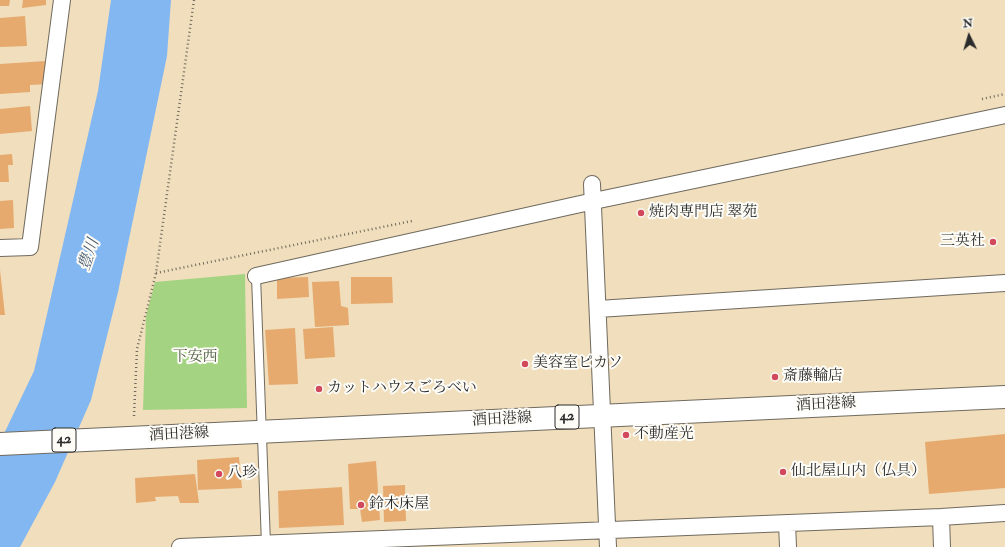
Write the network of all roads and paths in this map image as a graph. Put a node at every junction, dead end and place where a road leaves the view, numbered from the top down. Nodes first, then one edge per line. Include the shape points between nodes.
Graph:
1 (62, 0) edge
2 (194, 0) edge
3 (1005, 115) edge
4 (592, 184) dead end
5 (594, 201) junction
6 (0, 248) edge
7 (256, 276) joint
8 (1005, 283) edge
9 (598, 309) junction
10 (1005, 397) edge
11 (603, 416) junction
12 (262, 431) junction
13 (131, 437) junction
14 (0, 444) edge
15 (1005, 513) edge
16 (941, 517) junction
17 (787, 523) junction
18 (607, 530) junction
19 (440, 542) edge
20 (266, 544) junction
21 (180, 547) edge
22 (608, 547) edge
23 (788, 547) edge
24 (942, 547) edge

1 - 6 street via 30,247
2 - 13 path via 156,273 137,349
3 - 5 street
4 - 5 street
5 - 7 street
5 - 9 street
7 - 12 lane
8 - 9 street
9 - 11 street
10 - 11 main road, 酒田港線 / 42
11 - 12 main road, 酒田港線 / 42
11 - 18 street
12 - 13 main road, 酒田港線 / 42
12 - 20 lane
13 - 14 main road, 酒田港線 / 42
15 - 16 street
16 - 17 street
16 - 24 street
17 - 18 street
17 - 23 street
18 - 19 street
18 - 22 street
19 - 20 street
20 - 21 street

